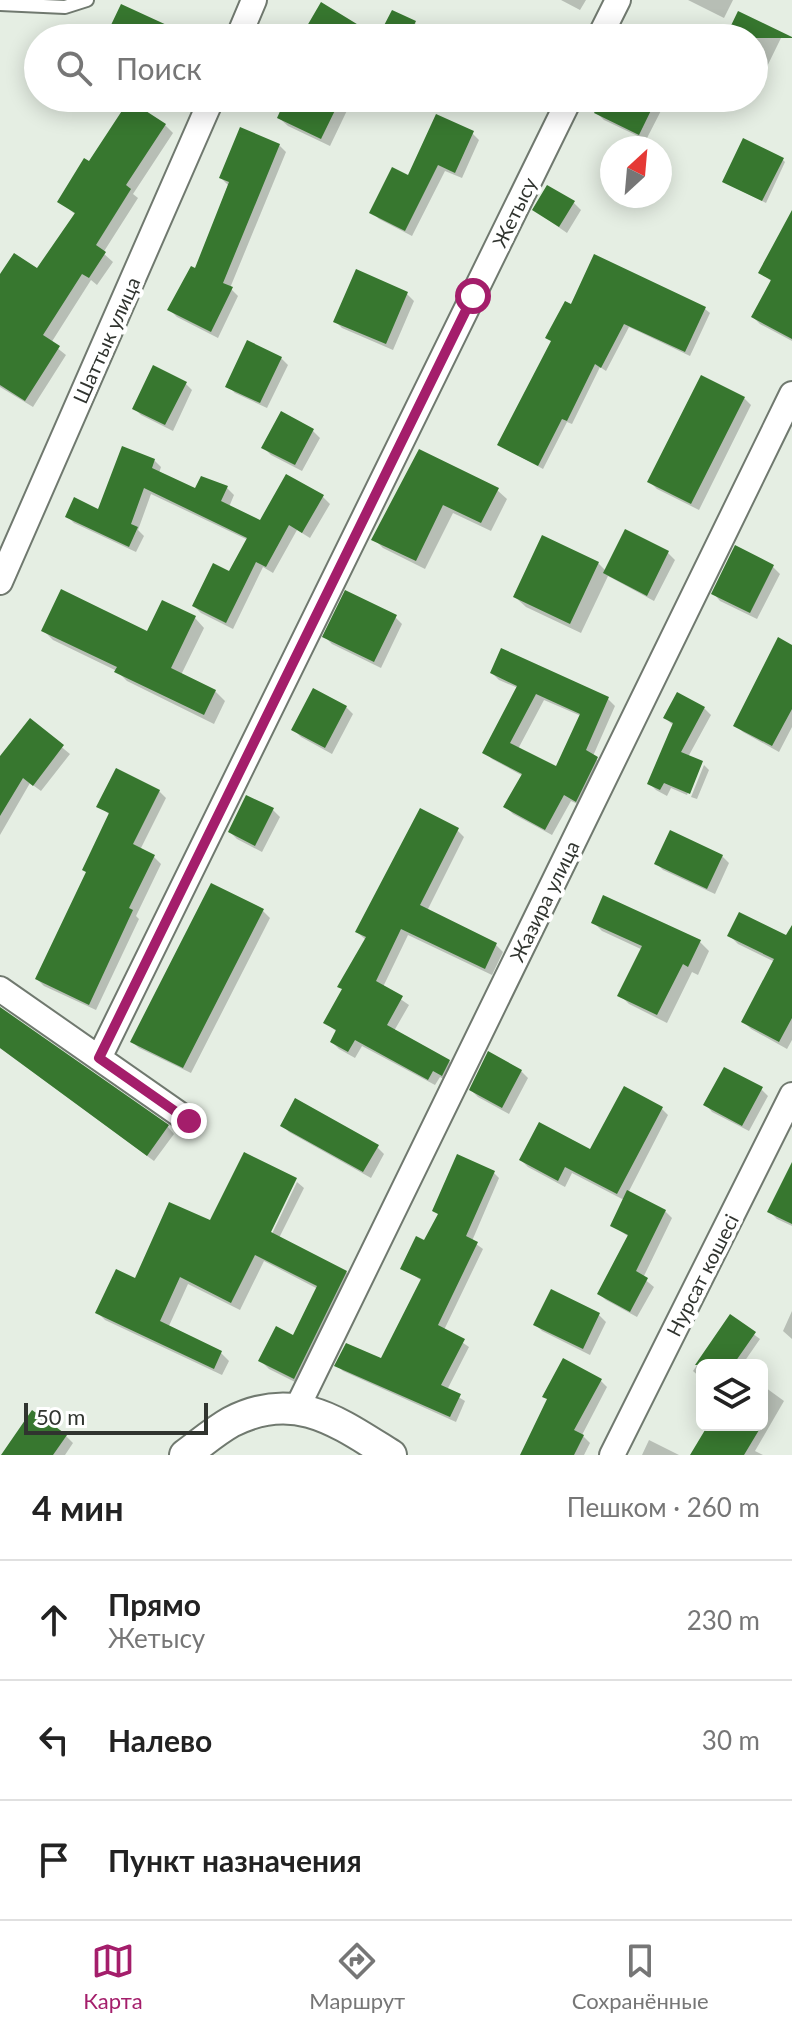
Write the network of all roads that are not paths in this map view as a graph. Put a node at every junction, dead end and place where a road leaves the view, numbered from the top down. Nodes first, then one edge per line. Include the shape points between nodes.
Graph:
1 (87, 0) edge
2 (254, 0) edge
3 (618, 0) edge
4 (0, 4) edge
5 (244, 24) edge
6 (606, 24) edge
7 (206, 112) edge
8 (563, 112) edge
9 (792, 394) edge
10 (0, 582) edge
11 (0, 989) edge
12 (99, 1058) junction
13 (792, 1095) edge
14 (189, 1121) dead end
15 (297, 1408) junction
16 (185, 1455) edge
17 (391, 1455) edge
18 (612, 1455) edge

1 - 4 lane via 65,7
2 - 5 street
3 - 6 street
7 - 10 street, Шаттык улица
8 - 12 street, Жетысу
9 - 15 street, Жазира улица
11 - 12 street
12 - 14 street
13 - 18 street, Нурсат кошесi
15 - 16 street via 273,1408 231,1422
15 - 17 street via 338,1422

